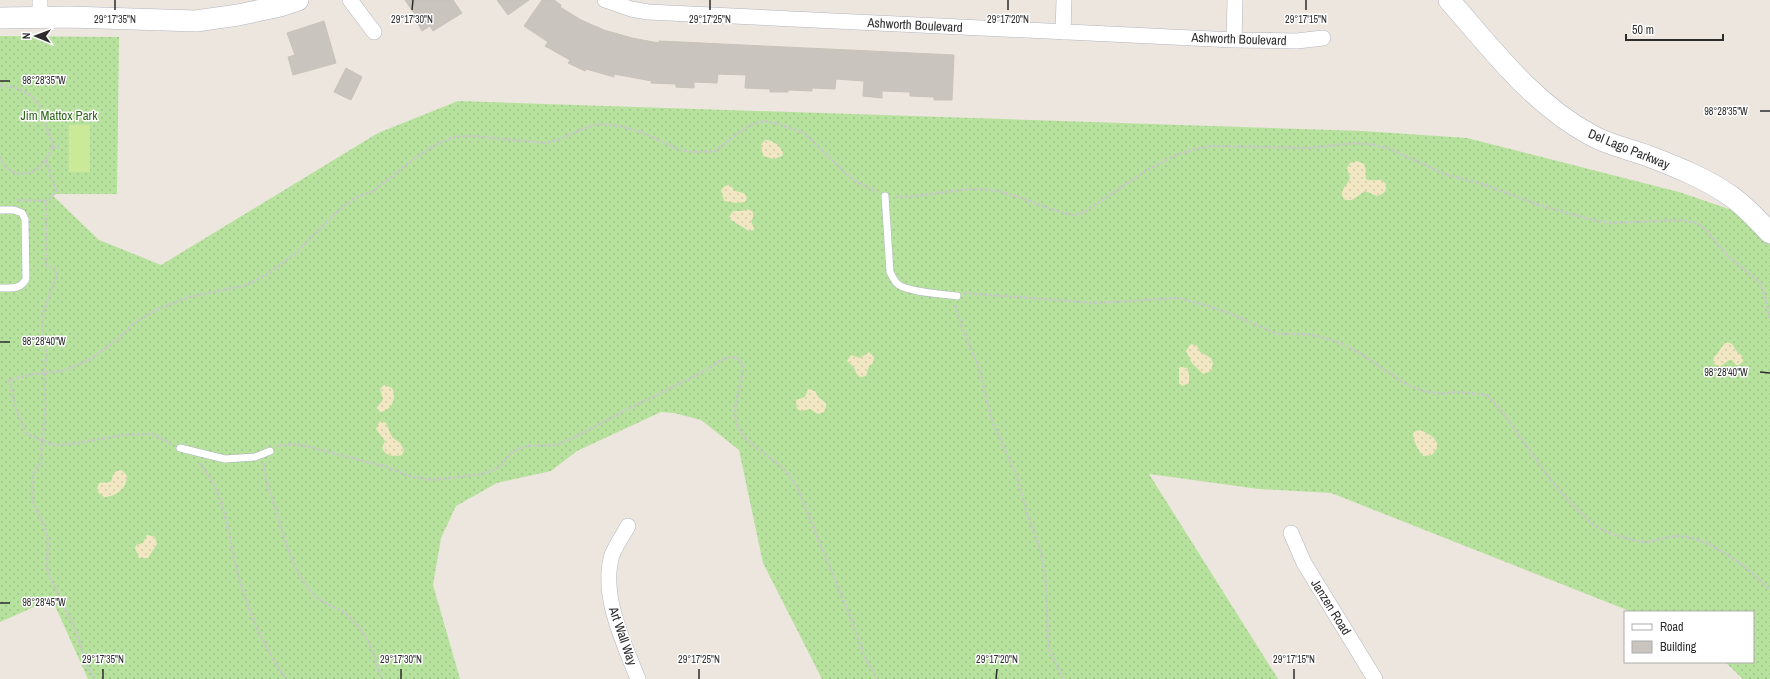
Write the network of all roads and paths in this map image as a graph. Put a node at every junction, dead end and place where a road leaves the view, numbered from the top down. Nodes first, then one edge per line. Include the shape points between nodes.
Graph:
1 (298, 0) edge
2 (350, 0) edge
3 (605, 0) edge
4 (1064, 0) edge
5 (1235, 0) edge
6 (1449, 0) edge
7 (685, 7) edge
8 (40, 8) edge
9 (0, 18) edge
10 (374, 32) dead end
11 (1063, 32) junction
12 (1323, 38) dead end
13 (1234, 40) junction
14 (0, 85) edge
15 (52, 147) junction
16 (62, 147) dead end
17 (0, 156) edge
18 (46, 160) junction
19 (1, 165) edge
20 (885, 196) dead end
21 (15, 200) dead end
22 (46, 201) junction
23 (0, 210) edge
24 (1770, 233) edge
25 (0, 288) edge
26 (957, 296) junction
27 (9, 380) dead end
28 (43, 441) junction
29 (180, 448) junction
30 (270, 451) junction
31 (628, 526) dead end
32 (1291, 533) dead end
33 (1770, 590) edge
34 (94, 679) edge
35 (286, 679) edge
36 (381, 679) edge
37 (638, 679) edge
38 (877, 679) edge
39 (1064, 679) edge
40 (1375, 679) edge

1 - 8 street via 245,14 196,21
2 - 10 street
3 - 7 street, Ashworth Boulevard via 648,12
4 - 11 street
5 - 13 street
6 - 24 street, Del Lago Parkway via 1536,95 1566,121 1593,136 1708,182 1748,210
7 - 11 street, Ashworth Boulevard
8 - 9 street
11 - 13 street, Ashworth Boulevard
12 - 13 street, Ashworth Boulevard via 1297,41
14 - 15 path via 17,87 31,96 46,120
15 - 16 path
15 - 18 path
17 - 19 path
18 - 19 path via 28,174 17,173
18 - 22 path via 56,191
20 - 26 lane via 890,272 895,282 901,287
21 - 22 path
22 - 28 path via 46,266 55,269 57,275 43,313 42,339 47,355 44,367
23 - 25 lane via 14,210 22,213 25,219 26,279 16,288
26 - 33 path via 965,293 1096,303 1178,298 1228,313 1277,334 1318,336 1341,343 1402,382 1423,391 1487,395 1548,479 1589,522 1604,531 1641,541 1673,536 1702,542 1743,567
26 - 39 path via 955,305 979,368 992,421 1017,477 1041,552 1046,584 1050,652
27 - 28 path via 16,409 26,433
28 - 29 path via 52,445 72,444 123,435 152,434
28 - 34 path via 40,464 33,475 32,499 48,540 49,576 75,629
29 - 30 lane via 225,459 255,457
29 - 35 path via 194,458 216,488 238,574 252,615
30 - 36 path via 264,460 264,474 291,557 301,578 313,594 356,623 377,661
30 - 38 path via 280,445 310,447 387,467 409,476 432,480 483,474 498,468 511,453 526,446 557,445 705,371 721,360 737,358 743,364 735,412 738,427 745,440 786,471 797,487 865,658
31 - 37 street, Art Wall Way via 612,557 611,599 615,620
32 - 40 street, Janzen Road via 1304,563

